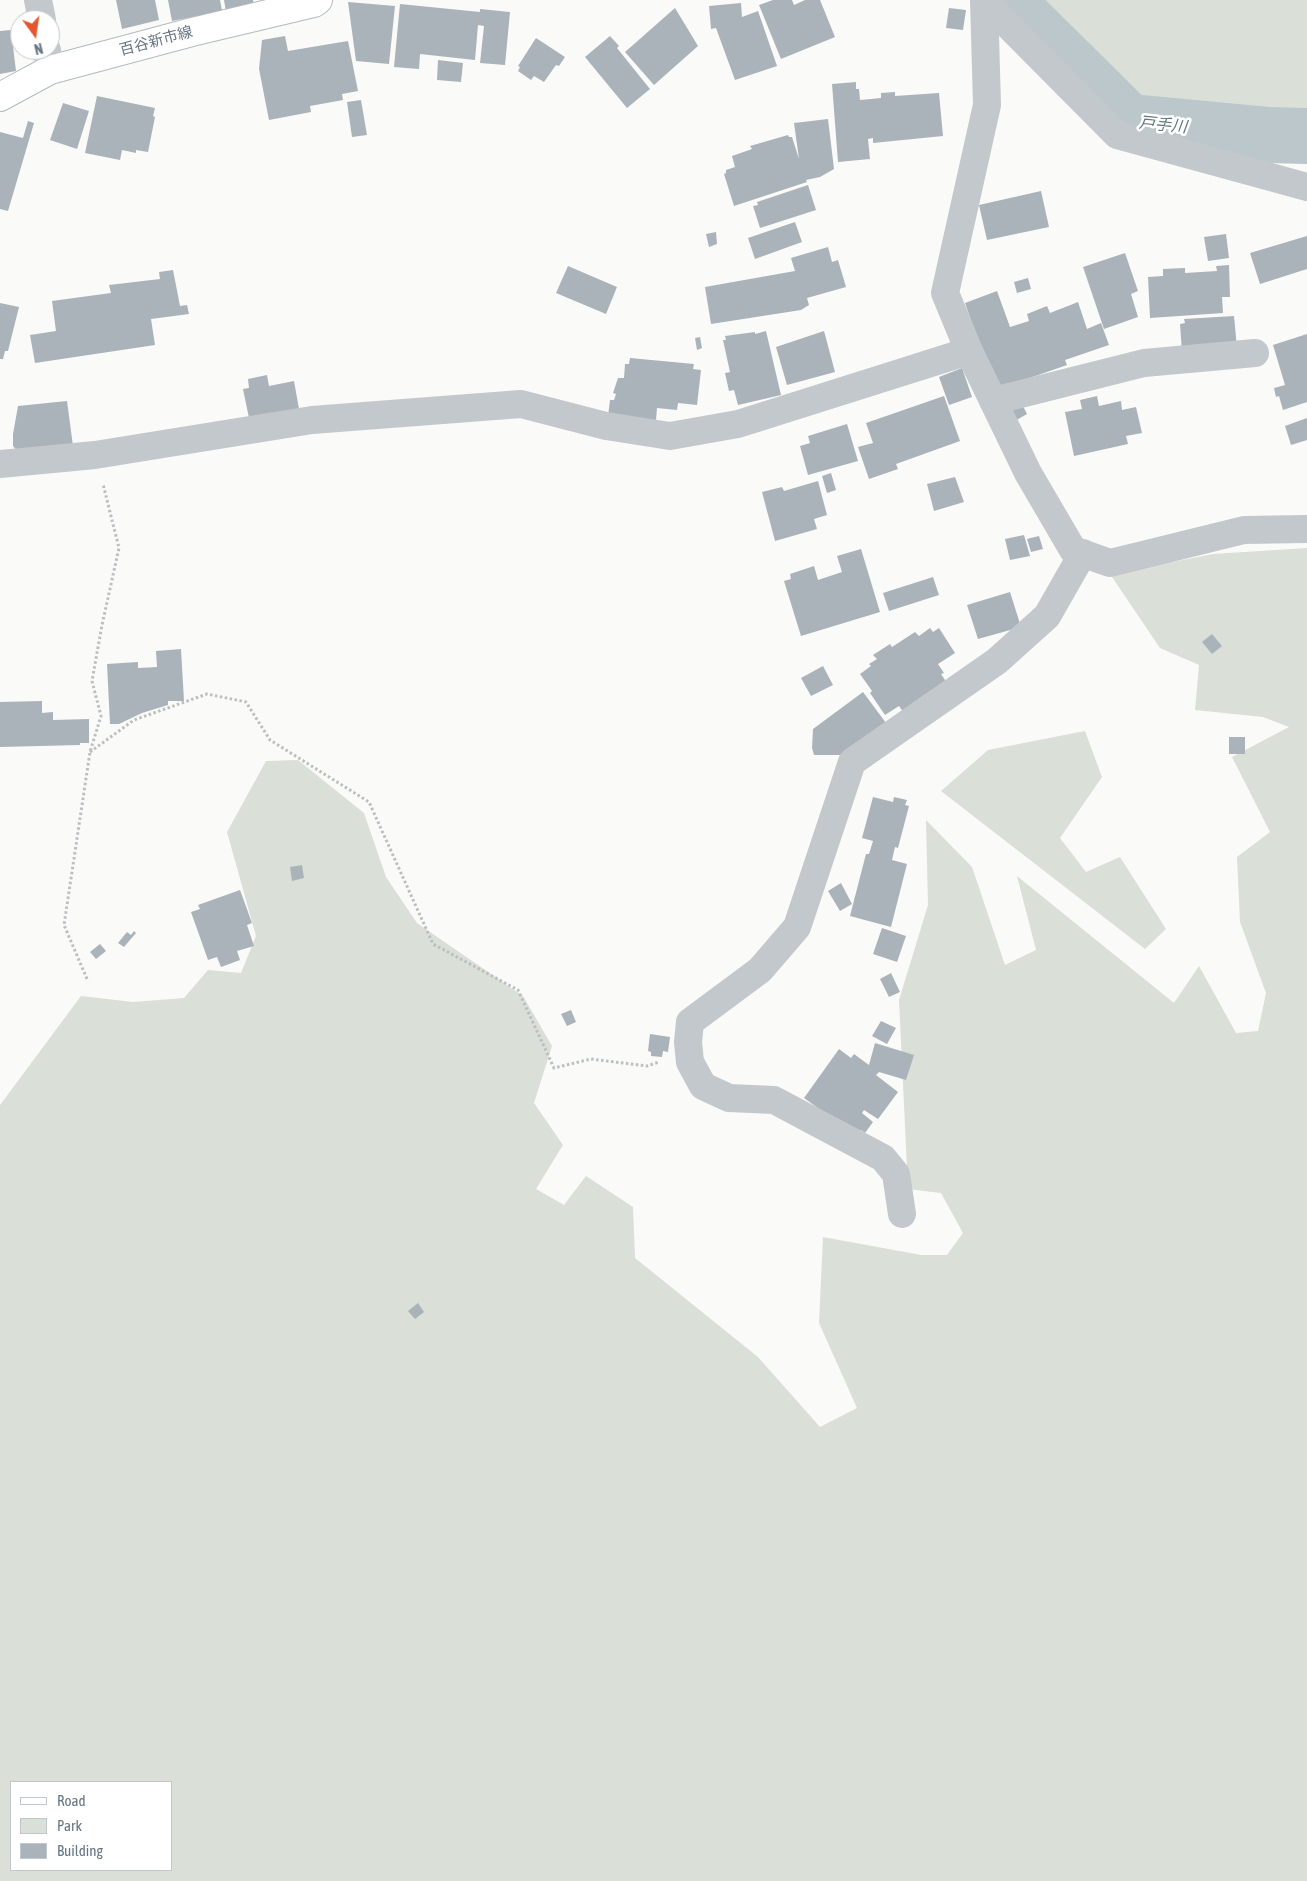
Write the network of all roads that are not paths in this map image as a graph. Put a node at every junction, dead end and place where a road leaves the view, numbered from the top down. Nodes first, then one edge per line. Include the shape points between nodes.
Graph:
1 (318, 0) edge
2 (984, 0) edge
3 (60, 58) edge
4 (49, 60) edge
5 (0, 97) edge
6 (1307, 187) edge
7 (969, 350) junction
8 (1255, 353) dead end
9 (993, 401) junction
10 (0, 464) edge
11 (1307, 529) edge
12 (1083, 553) junction
13 (902, 1214) dead end

1 - 3 main road, 百谷新市線 via 192,32
2 - 6 street via 1118,135
2 - 7 street via 987,105 945,293
4 - 5 main road, 百谷新市線
7 - 9 street
7 - 10 street via 738,424 670,436 606,426 522,404 312,420 95,455
8 - 9 street via 1144,362
9 - 12 street via 1028,472 1073,550
11 - 12 street via 1244,530 1110,562
12 - 13 street via 1047,616 998,662 852,762 797,927 760,970 690,1022 690,1062 702,1086 729,1098 774,1100 883,1158 896,1174

